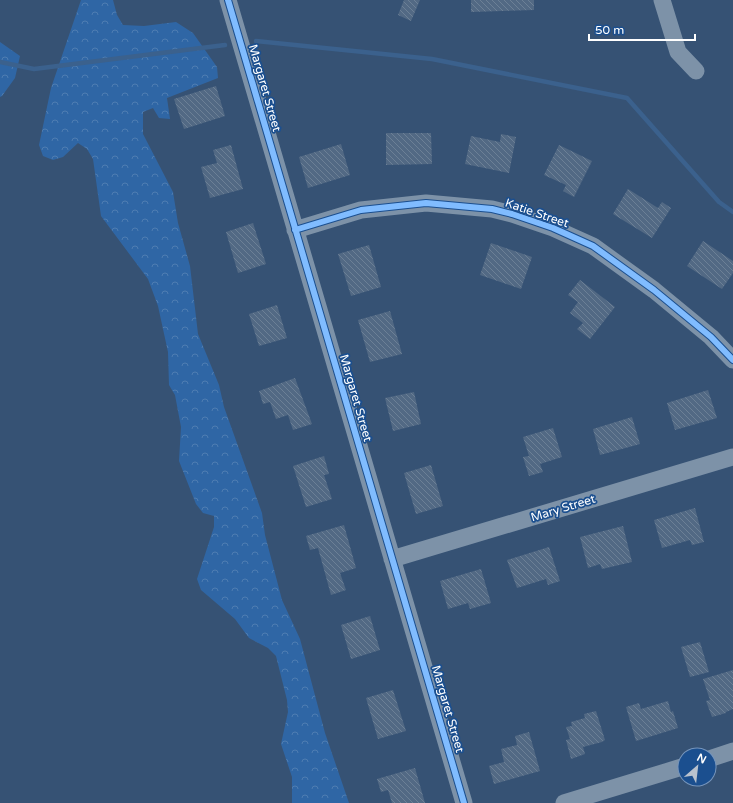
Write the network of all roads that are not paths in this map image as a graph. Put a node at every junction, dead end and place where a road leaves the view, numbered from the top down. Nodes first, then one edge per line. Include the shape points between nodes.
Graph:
1 (228, 0) edge
2 (662, 0) edge
3 (696, 71) dead end
4 (295, 230) junction
5 (733, 360) edge
6 (733, 457) edge
7 (392, 559) junction
8 (733, 752) edge
9 (717, 757) edge
10 (677, 768) edge
11 (464, 803) edge
12 (564, 803) edge

1 - 4 street, Margaret Street
2 - 3 street via 678,52
4 - 5 street, Katie Street via 362,210 426,203 485,208 512,214 553,228 593,246 654,290 711,337
4 - 7 street, Margaret Street
6 - 7 street, Mary Street
7 - 11 street, Margaret Street
8 - 9 street
10 - 12 street

